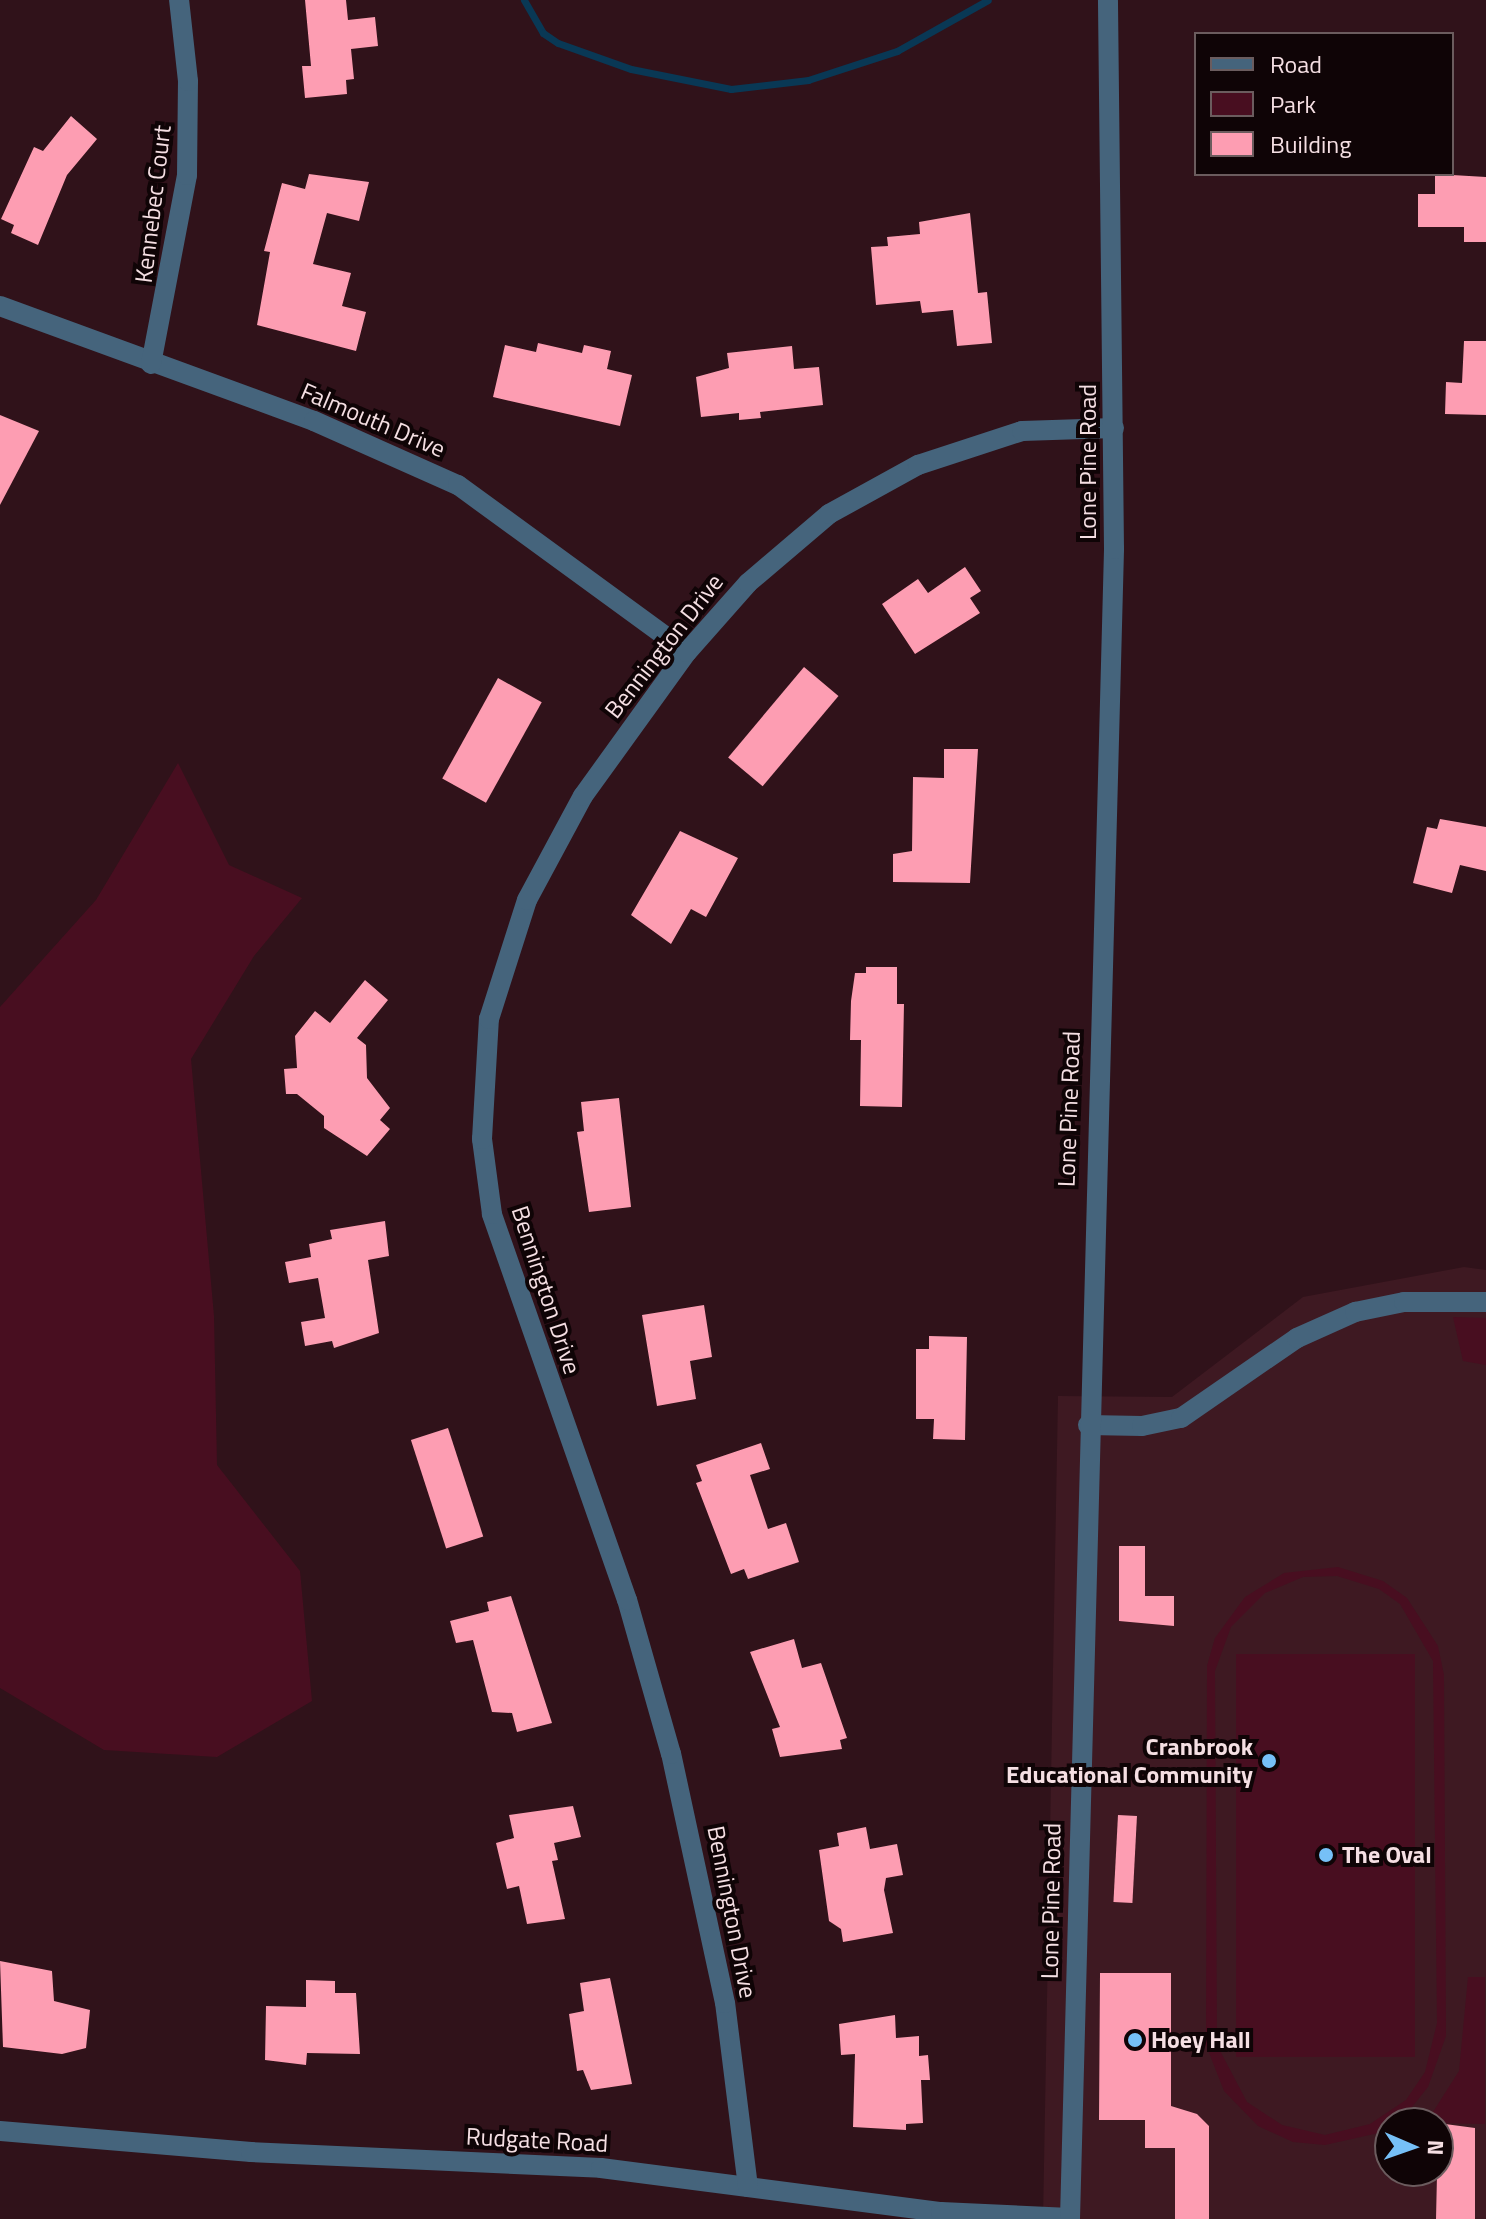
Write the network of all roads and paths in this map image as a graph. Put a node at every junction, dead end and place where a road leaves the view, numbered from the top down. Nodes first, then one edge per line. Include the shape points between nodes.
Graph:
1 (179, 0) edge
2 (1108, 0) edge
3 (0, 306) edge
4 (151, 364) junction
5 (1114, 428) junction
6 (687, 652) junction
7 (1486, 1302) edge
8 (1088, 1425) junction
9 (0, 2131) edge
10 (748, 2187) junction
11 (1070, 2219) edge

1 - 4 street, Kennebec Court via 189,92 187,175
2 - 5 street, Lone Pine Road
3 - 4 street, Falmouth Drive
4 - 6 street, Falmouth Drive via 329,426 458,485
5 - 6 street, Bennington Drive via 1022,431 887,478 778,555
5 - 8 street, Lone Pine Road
6 - 10 street, Bennington Drive via 583,796 527,900 489,1019 482,1139 506,1269 622,1585 682,1795 725,2003
7 - 8 street via 1404,1302 1355,1312 1297,1338 1181,1418 1142,1426
8 - 11 street, Lone Pine Road
9 - 10 street, Rudgate Road via 345,2158 557,2165
10 - 11 street, Rudgate Road via 941,2212

